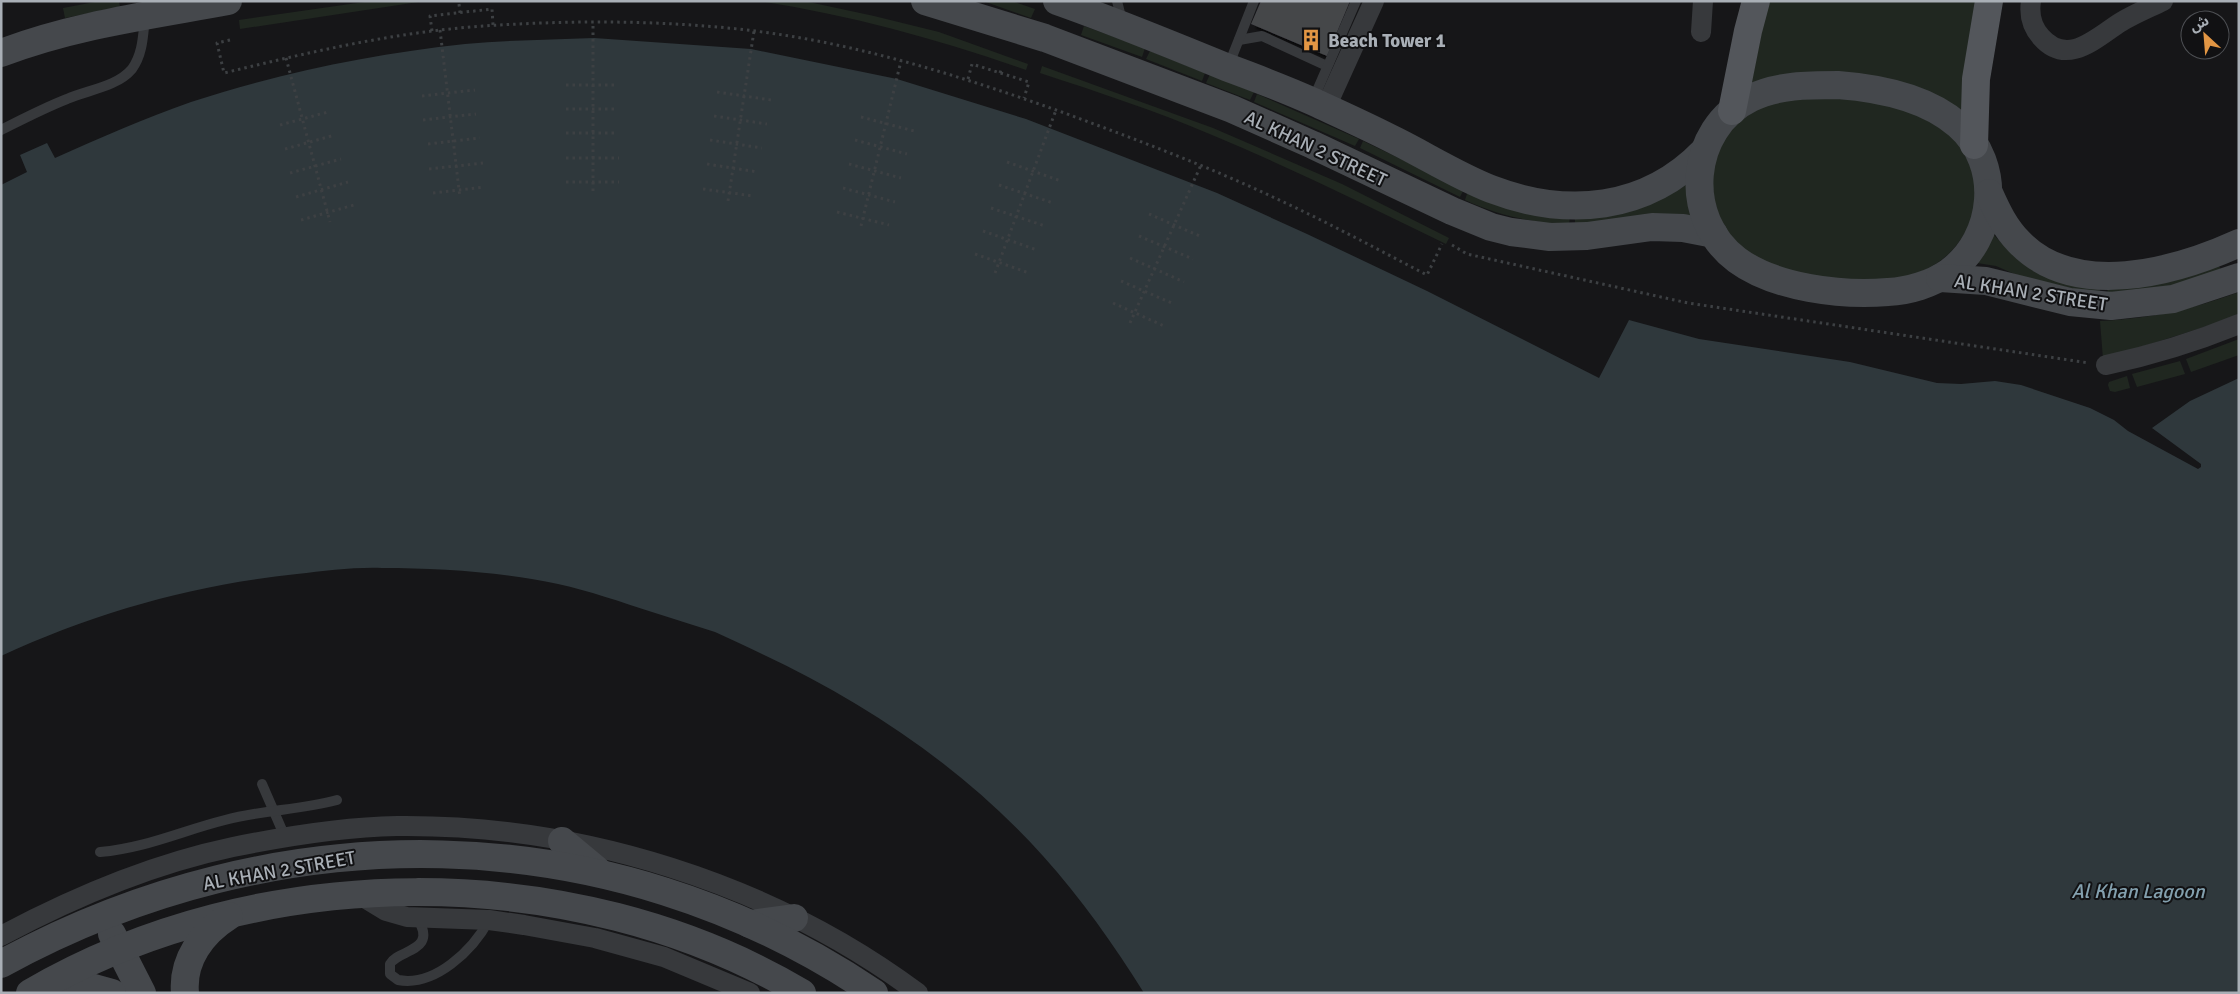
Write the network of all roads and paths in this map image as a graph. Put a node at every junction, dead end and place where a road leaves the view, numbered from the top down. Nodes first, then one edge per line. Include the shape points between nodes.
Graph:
1 (228, 1) edge
2 (924, 1) edge
3 (1057, 1) edge
4 (1254, 1) edge
5 (1356, 1) edge
6 (1374, 1) edge
7 (1703, 1) edge
8 (1746, 1) edge
9 (1756, 1) edge
10 (1989, 1) edge
11 (2030, 1) edge
12 (2163, 1) edge
13 (459, 4) dead end
14 (460, 13) junction
15 (1120, 13) edge
16 (145, 16) junction
17 (593, 23) junction
18 (494, 26) junction
19 (440, 30) junction
20 (432, 31) junction
21 (754, 31) junction
22 (1701, 32) dead end
23 (230, 40) dead end
24 (1239, 40) junction
25 (1745, 46) junction
26 (1, 53) edge
27 (286, 58) junction
28 (901, 61) junction
29 (1327, 66) junction
30 (1002, 67) dead end
31 (1228, 67) junction
32 (1000, 73) junction
33 (968, 79) junction
34 (566, 85) dead end
35 (593, 85) junction
36 (617, 85) dead end
37 (475, 90) dead end
38 (717, 92) dead end
39 (448, 93) junction
40 (422, 96) dead end
41 (744, 96) junction
42 (1024, 98) junction
43 (772, 100) dead end
44 (1319, 104) junction
45 (566, 109) dead end
46 (593, 109) junction
47 (618, 109) dead end
48 (1056, 110) junction
49 (1732, 111) junction
50 (328, 112) dead end
51 (476, 114) dead end
52 (714, 116) dead end
53 (450, 117) junction
54 (861, 117) dead end
55 (303, 119) junction
56 (424, 120) dead end
57 (741, 120) junction
58 (767, 124) dead end
59 (886, 124) junction
60 (280, 126) dead end
61 (1, 130) edge
62 (914, 131) dead end
63 (566, 133) dead end
64 (593, 133) junction
65 (618, 133) dead end
66 (335, 135) dead end
67 (480, 138) dead end
68 (710, 140) dead end
69 (855, 140) dead end
70 (453, 141) junction
71 (309, 142) junction
72 (428, 144) dead end
73 (737, 144) junction
74 (1974, 145) junction
75 (880, 147) junction
76 (762, 148) dead end
77 (285, 149) dead end
78 (1704, 151) junction
79 (907, 154) dead end
80 (566, 158) dead end
81 (593, 158) junction
82 (618, 158) dead end
83 (341, 159) dead end
84 (1007, 162) dead end
85 (483, 163) dead end
86 (707, 164) dead end
87 (849, 164) dead end
88 (1201, 165) junction
89 (316, 166) junction
90 (456, 166) junction
91 (733, 168) junction
92 (429, 169) dead end
93 (874, 171) junction
94 (1033, 171) junction
95 (758, 172) dead end
96 (290, 173) dead end
97 (901, 178) dead end
98 (1061, 181) dead end
99 (348, 182) dead end
100 (566, 182) dead end
101 (593, 182) junction
102 (619, 182) dead end
103 (999, 185) dead end
104 (484, 187) dead end
105 (703, 188) dead end
106 (843, 188) dead end
107 (321, 190) junction
108 (459, 190) junction
109 (593, 191) dead end
110 (730, 192) junction
111 (433, 193) dead end
112 (1989, 193) junction
113 (1025, 194) junction
114 (868, 195) junction
115 (753, 196) dead end
116 (296, 197) dead end
117 (460, 198) dead end
118 (728, 201) dead end
119 (895, 202) dead end
120 (1053, 203) dead end
121 (354, 206) dead end
122 (991, 208) dead end
123 (837, 212) dead end
124 (327, 213) junction
125 (1149, 214) dead end
126 (1016, 216) junction
127 (862, 218) junction
128 (301, 220) dead end
129 (330, 222) dead end
130 (1174, 224) junction
131 (889, 225) dead end
132 (860, 226) dead end
133 (1045, 226) dead end
134 (983, 231) dead end
135 (1714, 234) junction
136 (1139, 236) dead end
137 (1202, 237) dead end
138 (1008, 240) junction
139 (2239, 243) edge
140 (1442, 244) dead end
141 (1452, 245) dead end
142 (1164, 247) junction
143 (1037, 250) dead end
144 (975, 254) dead end
145 (1130, 258) dead end
146 (1193, 259) dead end
147 (999, 262) junction
148 (1154, 269) junction
149 (995, 273) dead end
150 (1029, 273) dead end
151 (2239, 277) edge
152 (1940, 278) junction
153 (1121, 281) dead end
154 (1184, 282) dead end
155 (1145, 292) junction
156 (1113, 303) dead end
157 (1174, 304) dead end
158 (1135, 313) junction
159 (1130, 324) dead end
160 (2239, 324) edge
161 (1164, 326) dead end
162 (2106, 365) joint
163 (262, 784) dead end
164 (337, 800) dead end
165 (274, 810) junction
166 (285, 837) junction
167 (562, 841) junction
168 (100, 852) dead end
169 (601, 874) junction
170 (358, 894) junction
171 (128, 905) junction
172 (235, 912) junction
173 (102, 915) junction
174 (417, 918) junction
175 (794, 918) junction
176 (488, 920) junction
177 (750, 924) junction
178 (1, 936) edge
179 (145, 940) junction
180 (120, 949) junction
181 (1, 964) edge
182 (37, 988) edge
183 (112, 993) edge
184 (142, 993) edge
185 (185, 993) edge
186 (750, 993) edge
187 (802, 993) edge
188 (874, 993) edge
189 (918, 993) edge

1 - 16 main road
2 - 135 main road, AL KHAN 2 STREET via 1045,38 1232,109 1491,227 1550,238 1652,227
3 - 15 main road, AL KHAN 2 STREET
4 - 24 lane
5 - 29 lane
6 - 44 street
7 - 22 street
8 - 25 main road
9 - 25 main road
10 - 74 main road via 1976,80
11 - 12 street via 2030,14 2037,32 2051,45 2068,50 2085,46 2130,16
13 - 14 path
14 - 18 path via 492,9
14 - 20 path via 430,16
15 - 31 main road, AL KHAN 2 STREET
16 - 26 main road via 70,30
16 - 61 lane via 141,51 126,75 60,101
17 - 18 path
17 - 21 path via 650,23
17 - 35 path
18 - 19 path
19 - 20 path
19 - 39 path
20 - 27 path via 366,40
21 - 28 path
21 - 41 path
23 - 27 path via 217,43 224,73
24 - 29 lane via 1262,36
24 - 31 lane
25 - 49 main road
27 - 55 path
28 - 33 path
28 - 59 path
29 - 44 lane
30 - 32 path
31 - 44 main road, AL KHAN 2 STREET
32 - 33 path via 972,64
32 - 42 path via 1029,82
33 - 42 path
34 - 35 path
35 - 36 path
35 - 46 path
37 - 39 path
38 - 41 path
39 - 40 path
39 - 53 path
41 - 43 path
41 - 57 path
42 - 48 path
44 - 78 main road, AL KHAN 2 STREET via 1490,189 1547,204 1596,205 1643,194 1675,176
45 - 46 path
46 - 47 path
46 - 64 path
48 - 88 path
48 - 94 path
49 - 74 main road via 1751,98 1776,90 1815,85 1860,86 1904,97 1940,112 1959,126
49 - 78 main road
50 - 55 path
51 - 53 path
52 - 57 path
53 - 56 path
53 - 70 path
54 - 59 path
55 - 60 path
55 - 71 path
57 - 58 path
57 - 73 path
59 - 62 path
59 - 75 path
63 - 64 path
64 - 65 path
64 - 81 path
66 - 71 path
67 - 70 path
68 - 73 path
69 - 75 path
70 - 72 path
70 - 90 path
71 - 77 path
71 - 89 path
73 - 76 path
73 - 91 path
74 - 112 main road via 1986,173
75 - 79 path
75 - 93 path
78 - 135 main road via 1698,174 1699,193
80 - 81 path
81 - 82 path
81 - 101 path
83 - 89 path
84 - 94 path
85 - 90 path
86 - 91 path
87 - 93 path
88 - 130 path
88 - 140 path via 1427,275
89 - 96 path
89 - 107 path
90 - 92 path
90 - 108 path
91 - 95 path
91 - 110 path
93 - 97 path
93 - 114 path
94 - 98 path
94 - 113 path
99 - 107 path
100 - 101 path
101 - 102 path
101 - 109 path
103 - 113 path
104 - 108 path
105 - 110 path
106 - 114 path
107 - 116 path
107 - 124 path
108 - 111 path
108 - 117 path
110 - 115 path
110 - 118 path
112 - 139 main road, AL KHAN 2 STREET via 2001,219 2020,243 2045,261 2077,271 2114,275 2156,272
112 - 152 main road via 1986,216 1973,247 1958,265
113 - 120 path
113 - 126 path
114 - 119 path
114 - 127 path
121 - 124 path
122 - 126 path
123 - 127 path
124 - 128 path
124 - 129 path
125 - 130 path
126 - 133 path
126 - 138 path
127 - 131 path
127 - 132 path
130 - 137 path
130 - 142 path
134 - 138 path
135 - 152 main road via 1728,251 1750,268 1809,287 1853,293 1891,292
136 - 142 path
138 - 143 path
138 - 147 path
141 - 162 path via 1466,254 1688,303
142 - 146 path
142 - 148 path
144 - 147 path
145 - 148 path
147 - 149 path
147 - 150 path
148 - 154 path
148 - 155 path
151 - 152 main road, AL KHAN 2 STREET via 2214,288 2173,299 2111,306 2070,302 1986,281
153 - 155 path
155 - 157 path
155 - 158 path
156 - 158 path
158 - 159 path
158 - 161 path
160 - 162 street via 2180,346
163 - 165 lane
164 - 165 lane
165 - 166 lane
165 - 168 lane via 226,819 136,848
166 - 167 street via 397,826 490,831
166 - 178 street via 230,847 148,871 78,898
167 - 169 main road
167 - 175 street via 626,855 698,878
169 - 171 main road, AL KHAN 2 STREET via 542,862 473,855 361,855 258,869 186,886
169 - 177 main road, AL KHAN 2 STREET via 677,895
170 - 172 main road, AL KHAN 2 STREET via 313,898
170 - 174 street via 386,911
170 - 187 main road, AL KHAN 2 STREET via 475,895 598,913 711,948
171 - 173 main road, AL KHAN 2 STREET
171 - 179 main road
172 - 179 main road, AL KHAN 2 STREET
172 - 185 main road via 213,928 196,947 187,967
173 - 180 main road
173 - 181 main road, AL KHAN 2 STREET
174 - 176 street
174 - 176 lane via 422,929 421,941 413,951 396,956 390,964 390,974 398,980 421,978 452,964 473,944
175 - 177 main road
175 - 189 street via 854,950
176 - 186 street via 560,930 630,947 697,970
177 - 188 main road, AL KHAN 2 STREET via 825,962
179 - 180 main road, AL KHAN 2 STREET
180 - 182 main road, AL KHAN 2 STREET
180 - 184 main road
182 - 183 main road via 83,985

